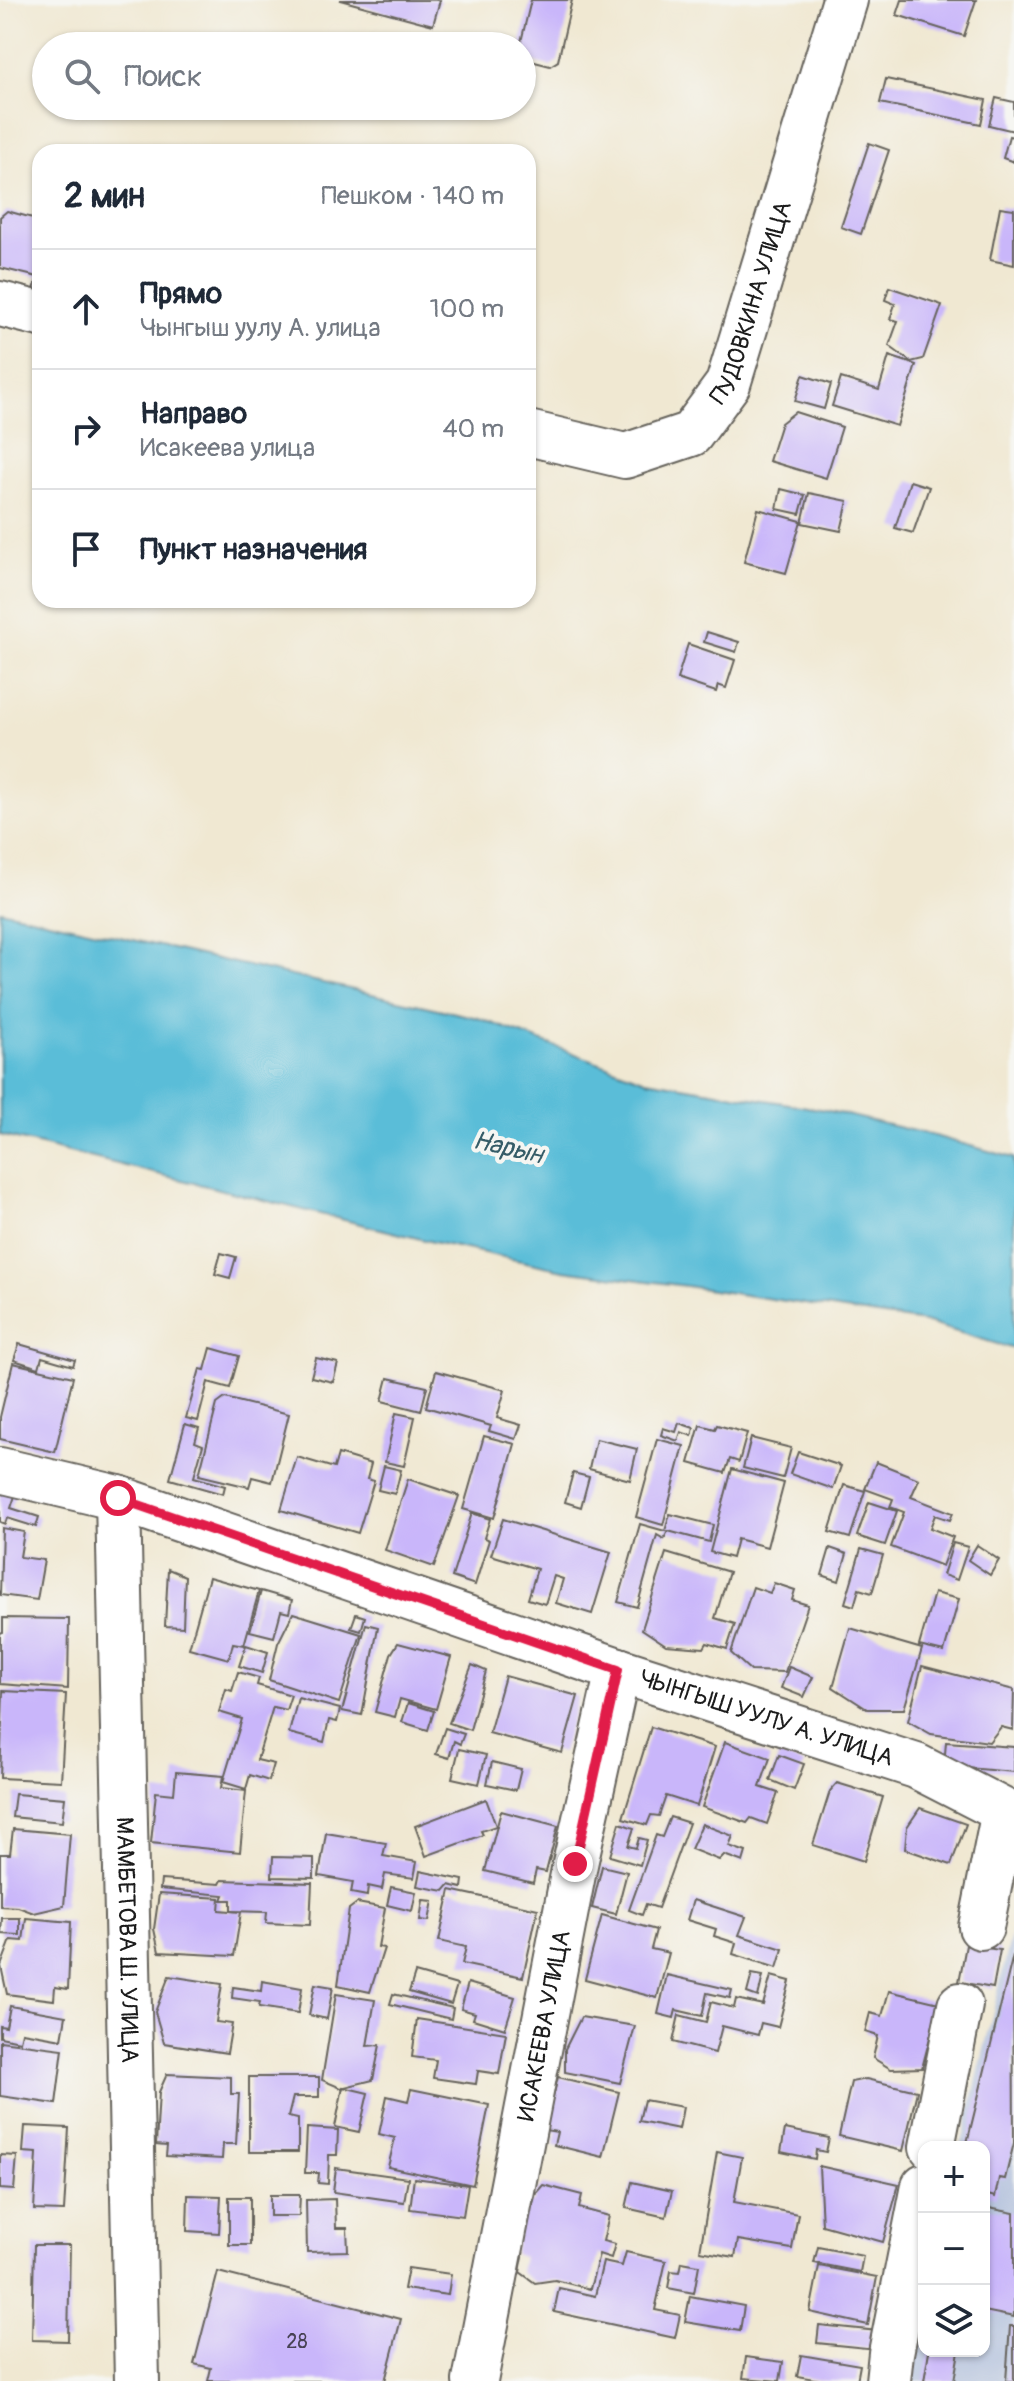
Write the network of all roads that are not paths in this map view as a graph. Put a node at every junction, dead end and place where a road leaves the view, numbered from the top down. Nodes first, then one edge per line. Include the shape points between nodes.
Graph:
1 (845, 0) edge
2 (0, 304) edge
3 (32, 312) edge
4 (536, 435) edge
5 (0, 1470) edge
6 (118, 1498) junction
7 (618, 1670) junction
8 (981, 1927) dead end
9 (960, 2005) dead end
10 (933, 2141) edge
11 (919, 2213) edge
12 (137, 2381) edge
13 (475, 2381) edge
14 (888, 2381) edge

1 - 4 street, ПУДОВКИНА УЛИЦА via 728,384 719,397 691,434 625,456
2 - 3 street
5 - 6 street, ЧЫНГЫШ УУЛУ А. УЛИЦА
6 - 7 street, ЧЫНГЫШ УУЛУ А. УЛИЦА
6 - 12 street, МАМБЕТОВА Ш. УЛИЦА
7 - 8 street, ЧЫНГЫШ УУЛУ А. УЛИЦА via 916,1766 1004,1811
7 - 13 street, ИСАКЕЕВА УЛИЦА
9 - 10 street
11 - 14 street

